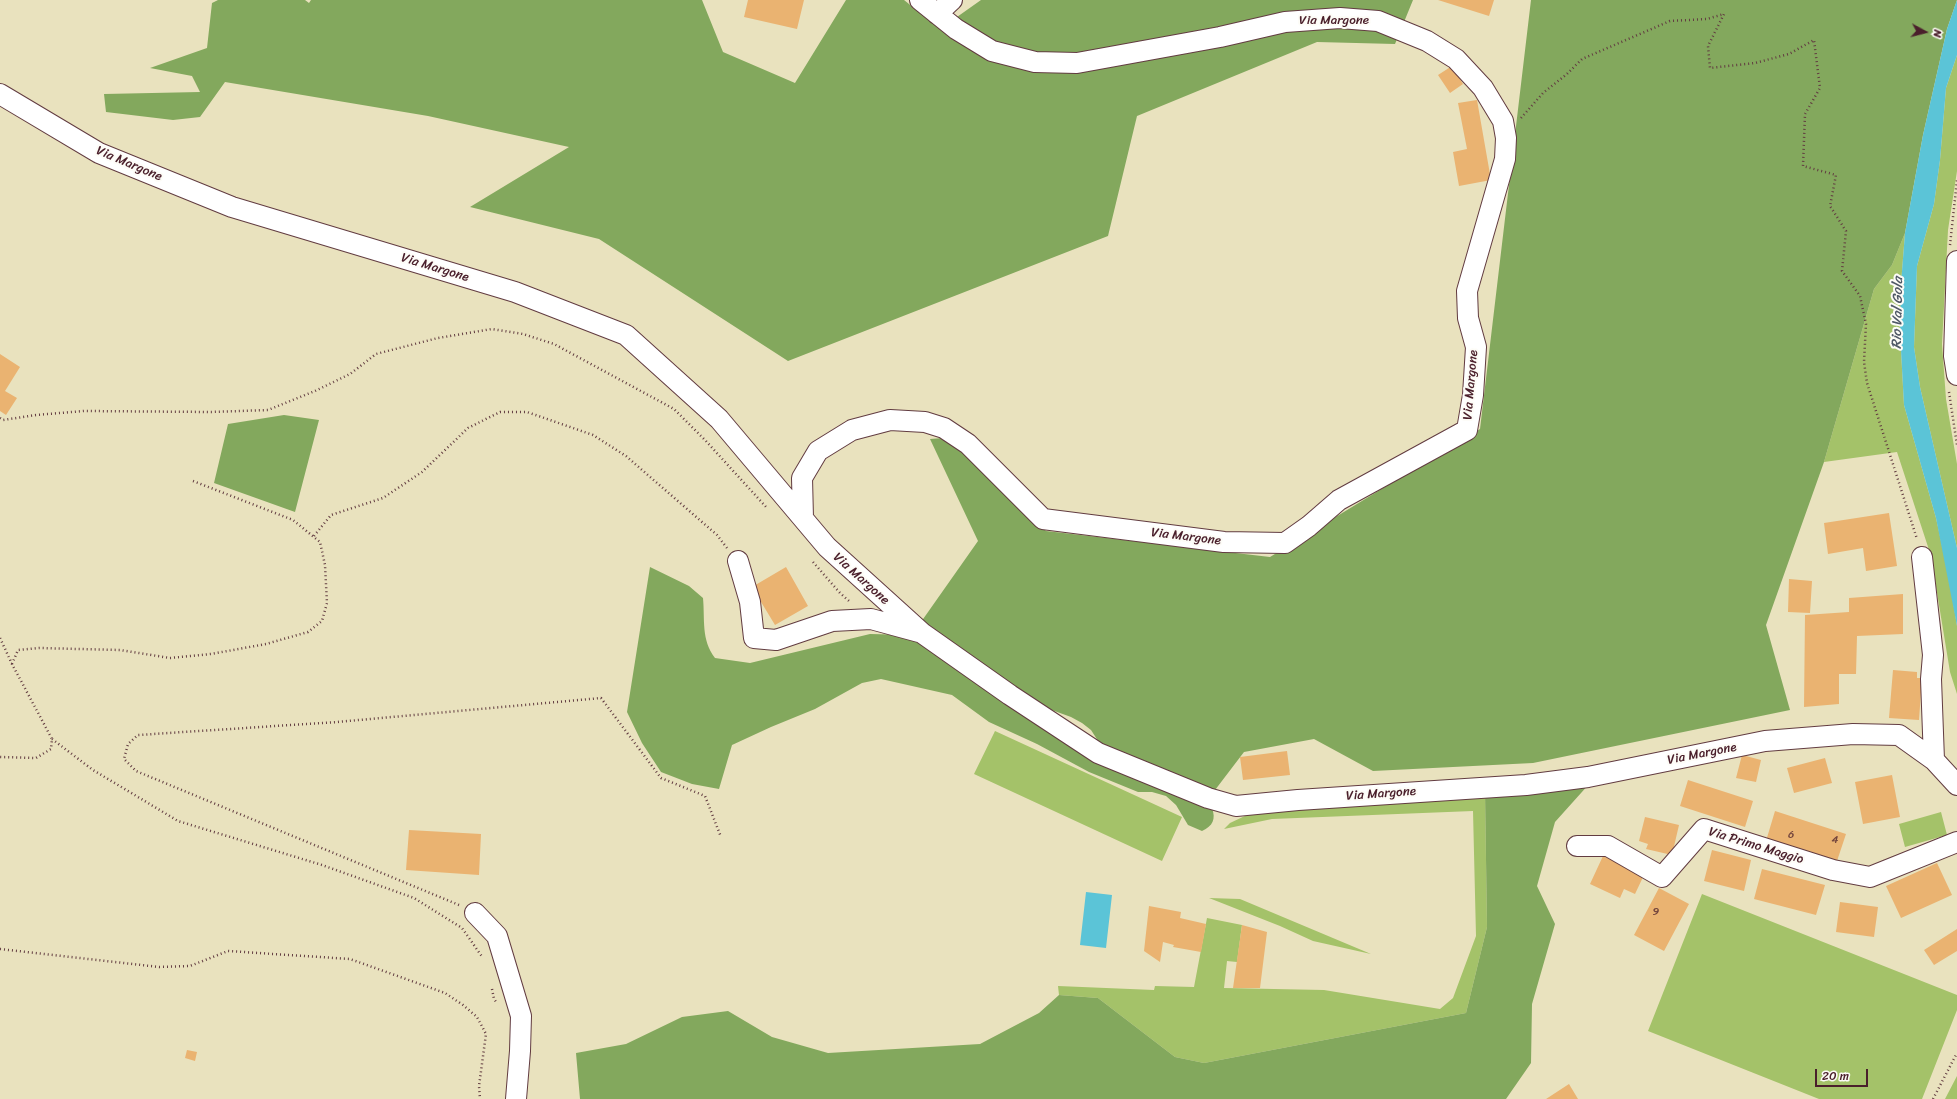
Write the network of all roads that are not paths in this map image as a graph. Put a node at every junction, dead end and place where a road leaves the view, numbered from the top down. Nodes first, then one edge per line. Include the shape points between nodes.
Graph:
1 (920, 0) edge
2 (952, 0) edge
3 (937, 14) junction
4 (4, 94) edge
5 (1957, 270) edge
6 (1956, 320) edge
7 (1957, 375) edge
8 (803, 518) junction
9 (1922, 557) road end
10 (738, 561) road end
11 (922, 633) junction
12 (1934, 760) junction
13 (1957, 785) edge
14 (1957, 842) edge
15 (1577, 846) dead end
16 (475, 913) road end
17 (516, 1099) edge

1 - 3 street, Via Margone
2 - 3 street
3 - 8 street, Via Margone via 992,51 1035,62 1077,64 1284,22 1340,18 1378,21 1427,41 1456,59 1483,88 1503,121 1506,138 1505,159 1467,291 1468,318 1476,347 1473,395 1467,430 1339,500 1286,543 1224,542 1043,519 968,444 944,428 925,422 890,420 852,430 818,451 802,478
4 - 8 street, Via Margone via 99,152 232,207 515,292 626,335 720,419
5 - 6 street
6 - 7 street via 1954,356
8 - 11 street, Via Margone via 827,547
9 - 12 street via 1933,655 1931,679
10 - 11 street via 750,602 754,638 776,640 832,621 871,619
11 - 12 street, Via Margone via 1098,753 1208,798 1236,806 1526,785 1588,777 1765,741 1853,734 1899,735
12 - 13 street, Via Margone
14 - 15 street, Via Primo Maggio via 1870,877 1833,870 1704,829 1662,877 1608,846
16 - 17 street via 497,936 521,1016

